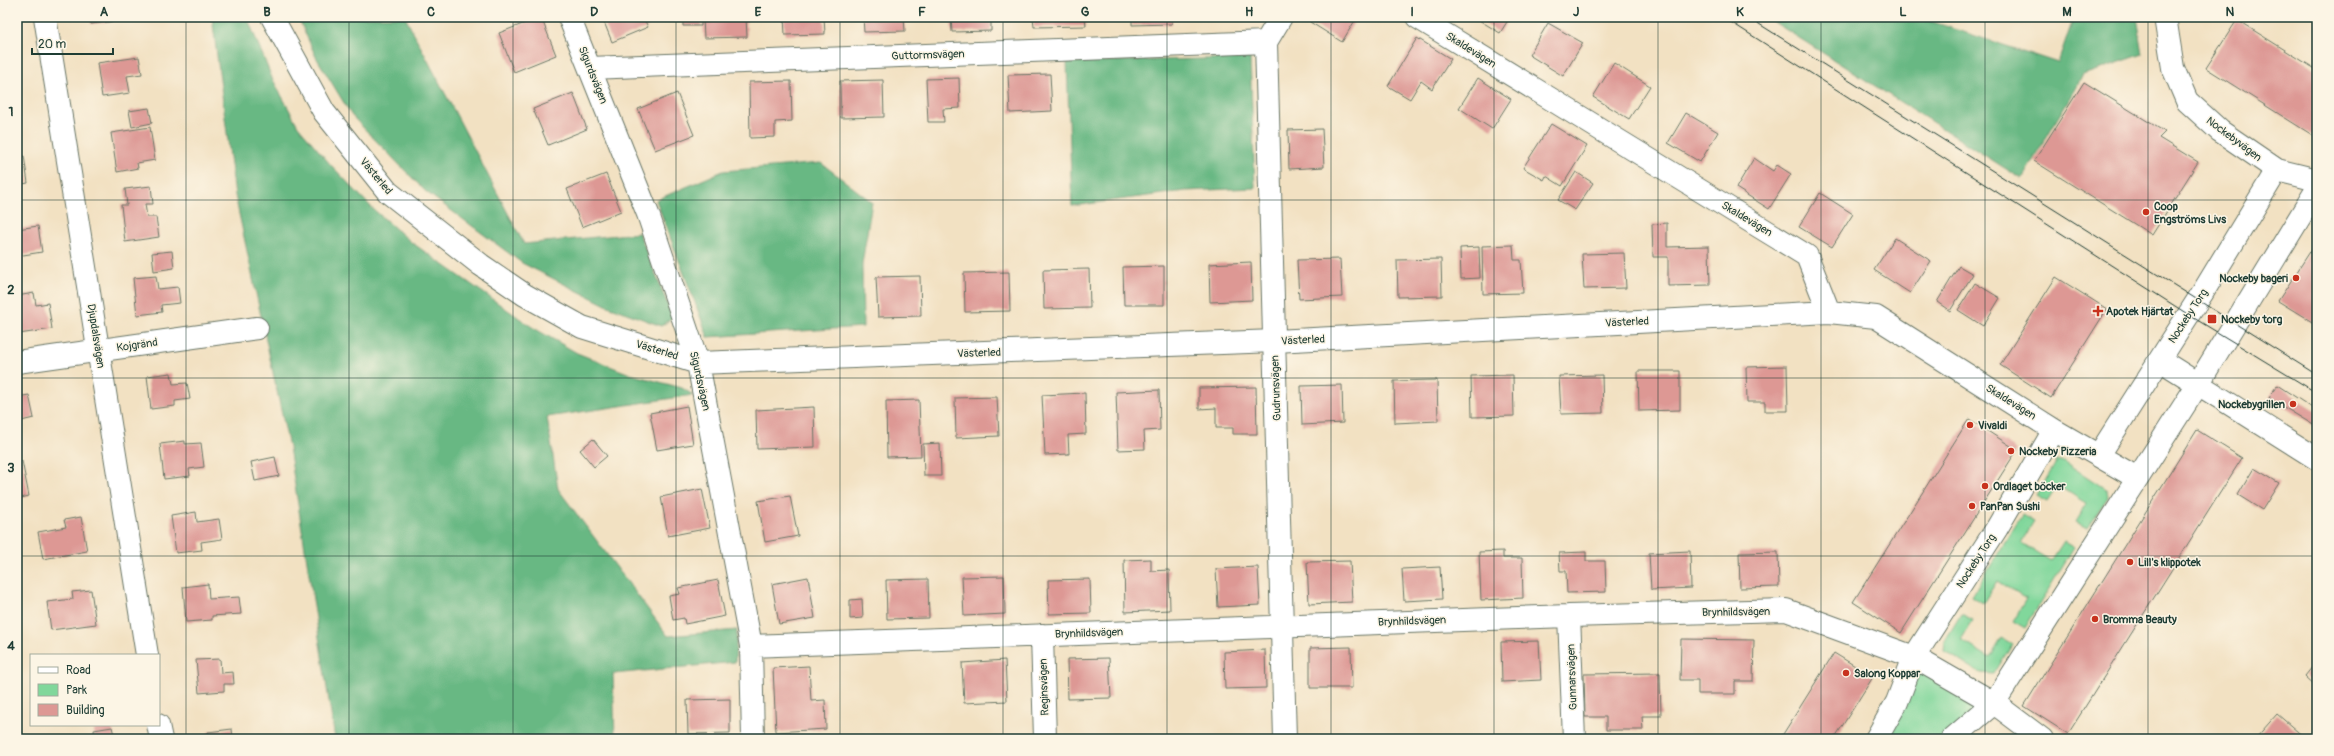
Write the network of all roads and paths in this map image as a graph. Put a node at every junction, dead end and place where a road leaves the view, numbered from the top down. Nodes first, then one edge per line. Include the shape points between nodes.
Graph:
1 (45, 17) edge
2 (272, 17) edge
3 (569, 17) edge
4 (1281, 17) edge
5 (1417, 17) edge
6 (2165, 17) edge
7 (1266, 42) junction
8 (590, 68) junction
9 (2277, 170) junction
10 (2317, 180) edge
11 (2317, 189) edge
12 (1829, 312) junction
13 (256, 328) dead end
14 (1275, 341) junction
15 (99, 351) junction
16 (2160, 360) junction
17 (17, 362) edge
18 (698, 363) junction
19 (2198, 384) junction
20 (2054, 430) junction
21 (2099, 454) junction
22 (2317, 459) edge
23 (2137, 478) junction
24 (1569, 616) junction
25 (1283, 626) junction
26 (1042, 635) junction
27 (751, 646) junction
28 (147, 654) edge
29 (1914, 657) junction
30 (1994, 703) junction
31 (158, 726) edge
32 (161, 739) edge
33 (753, 739) edge
34 (1045, 739) edge
35 (1286, 739) edge
36 (1574, 739) edge
37 (1876, 739) edge
38 (1952, 739) edge
39 (2042, 739) edge

1 - 15 street, Djupdalsvägen
2 - 18 street, Västerled via 324,112 388,192 481,265 525,295 582,328
3 - 8 street, Sigurdsvägen
4 - 7 street
5 - 12 street, Skaldevägen via 1807,256
6 - 9 street, Nockebyvägen via 2173,68 2187,101 2220,131
7 - 8 street, Guttormsvägen
7 - 14 street, Gudrunsvägen
8 - 18 street, Sigurdsvägen via 648,214
9 - 10 street
9 - 16 street, Nockeby Torg
11 - 19 street
12 - 14 street, Västerled
12 - 20 street, Skaldevägen via 1876,317
13 - 15 street, Kojgränd
14 - 18 street, Västerled
14 - 25 street, Gudrunsvägen
15 - 17 street, Kojgränd
15 - 28 street, Djupdalsvägen
16 - 19 street
16 - 21 street, Nockeby Torg
18 - 27 street, Sigurdsvägen
19 - 22 street
19 - 23 street
20 - 21 street
20 - 29 street, Nockeby Torg via 1997,528
21 - 23 street
23 - 30 street
24 - 25 street, Brynhildsvägen
24 - 29 street, Brynhildsvägen via 1786,610
24 - 36 street, Gunnarsvägen
25 - 26 street, Brynhildsvägen
25 - 35 street, Gudrunsvägen
26 - 27 street, Brynhildsvägen
26 - 34 street, Reginsvägen
27 - 33 street, Sigurdsvägen
29 - 30 street, Brynhildsvägen
29 - 37 street, Nockeby Torg via 1897,702
30 - 38 street
30 - 39 street, Brynhildsvägen
31 - 32 street

